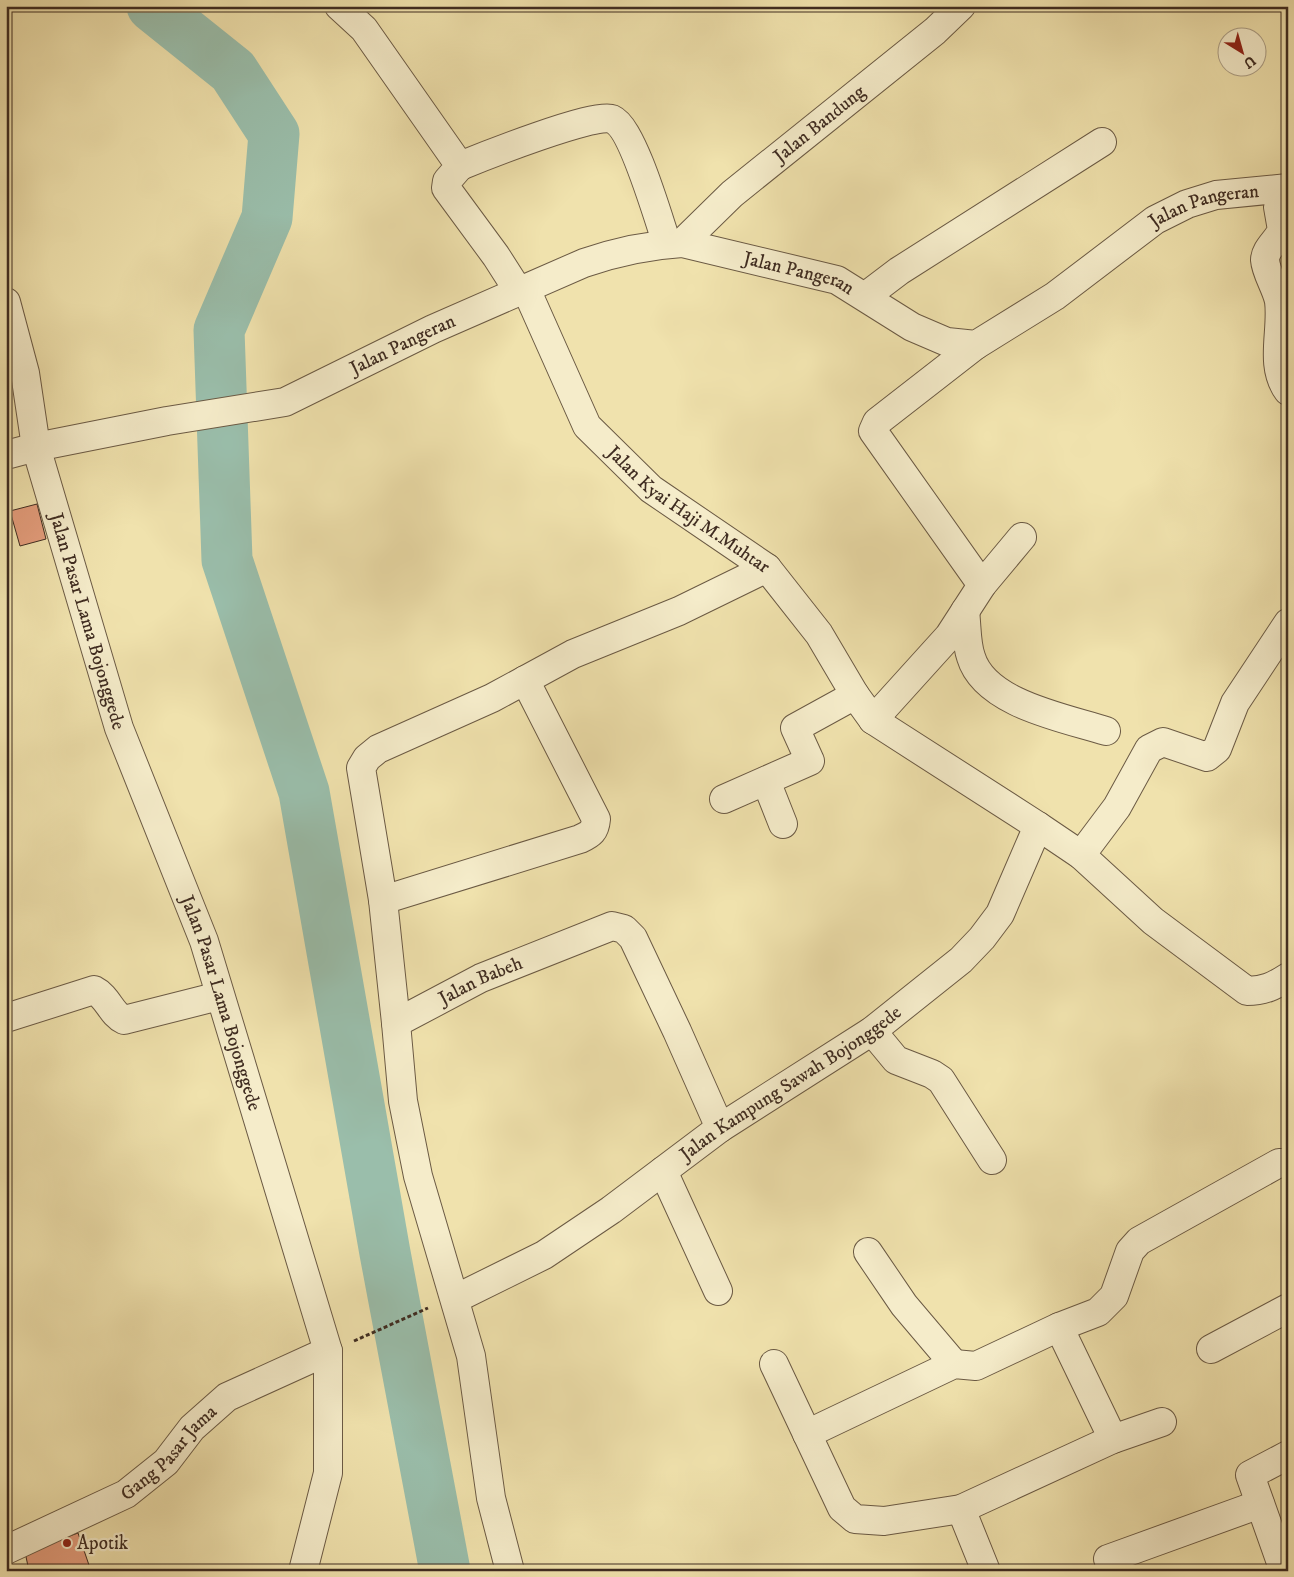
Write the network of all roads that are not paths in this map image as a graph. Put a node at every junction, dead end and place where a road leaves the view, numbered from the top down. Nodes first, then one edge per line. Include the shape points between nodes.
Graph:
1 (339, 6) edge
2 (961, 6) edge
3 (1102, 142) dead end
4 (460, 166) junction
5 (1288, 189) edge
6 (674, 244) junction
7 (522, 291) junction
8 (866, 296) junction
9 (6, 302) edge
10 (976, 345) junction
11 (1288, 391) edge
12 (36, 447) junction
13 (6, 455) edge
14 (1022, 537) dead end
15 (767, 568) junction
16 (982, 585) junction
17 (965, 611) junction
18 (1288, 623) edge
19 (526, 680) junction
20 (855, 695) junction
21 (873, 720) junction
22 (1106, 731) dead end
23 (766, 781) junction
24 (724, 799) dead end
25 (783, 824) dead end
26 (1038, 826) junction
27 (1081, 855) junction
28 (383, 900) junction
29 (1288, 977) edge
30 (220, 996) junction
31 (6, 1018) edge
32 (396, 1023) junction
33 (872, 1031) junction
34 (720, 1128) junction
35 (992, 1160) dead end
36 (1288, 1163) edge
37 (663, 1171) junction
38 (868, 1252) dead end
39 (718, 1290) dead end
40 (443, 1303) junction
41 (1288, 1308) edge
42 (1059, 1327) junction
43 (1211, 1349) dead end
44 (328, 1351) junction
45 (774, 1364) dead end
46 (954, 1364) junction
47 (1162, 1422) dead end
48 (807, 1434) junction
49 (1113, 1439) junction
50 (1288, 1455) edge
51 (1260, 1504) junction
52 (961, 1509) junction
53 (6, 1550) edge
54 (1283, 1557) edge
55 (302, 1571) edge
56 (510, 1571) edge
57 (986, 1571) edge
58 (1114, 1571) edge

1 - 4 street via 364,29
2 - 6 street, Jalan Bandung via 935,31
3 - 8 street via 899,271
4 - 6 street via 513,144 603,118 613,119 637,158
4 - 7 street, Jalan Kyai Haji M.Muhtar via 447,181 446,188
5 - 10 street, Jalan Pangeran via 1216,195 1187,204 1155,220 1055,296
5 - 11 street via 1278,207 1282,230 1265,261 1278,299 1279,376
6 - 7 street, Jalan Pangeran via 608,254
6 - 8 street, Jalan Pangeran via 837,280
7 - 12 street, Jalan Pangeran via 433,329 285,402
7 - 15 street, Jalan Kyai Haji M.Muhtar via 586,426 651,489
8 - 10 street, Jalan Pangeran via 912,328 947,342
9 - 12 street, Jalan Pasar Lama Bojonggede via 25,374
10 - 16 street via 877,422 873,431
12 - 13 street
12 - 30 street, Jalan Pasar Lama Bojonggede via 119,728 204,941
14 - 16 street
15 - 19 street via 680,611 573,654
15 - 20 street, Jalan Kyai Haji M.Muhtar via 819,634
16 - 17 street
17 - 21 street via 943,644
17 - 22 street via 971,658 988,684 1014,702
18 - 27 street via 1235,703 1213,754 1207,757 1164,742 1156,744 1144,756 1117,807
19 - 28 street via 378,749 367,758 361,768
19 - 28 street via 596,819 596,827 580,839
20 - 21 street, Jalan Kyai Haji M.Muhtar
20 - 23 street via 795,728 810,761
21 - 26 street, Jalan Kyai Haji M.Muhtar
23 - 24 street
23 - 25 street
26 - 27 street
26 - 33 street, Jalan Kampung Sawah Bojonggede via 1000,914 982,938 961,960
27 - 29 street via 1133,904 1248,991 1274,986
28 - 32 street
30 - 31 street via 124,1020 103,994 94,990
30 - 44 street, Jalan Pasar Lama Bojonggede
32 - 34 street, Jalan Babeh via 481,978 612,926 624,929 637,946
32 - 40 street via 403,1102
33 - 34 street, Jalan Kampung Sawah Bojonggede
33 - 35 street via 896,1060 941,1080
34 - 37 street, Jalan Kampung Sawah Bojonggede
36 - 42 street via 1280,1163 1140,1241 1130,1251 1114,1296 1098,1312
37 - 39 street
37 - 40 street, Jalan Kampung Sawah Bojonggede via 544,1255
38 - 46 street via 904,1304
40 - 56 street via 471,1356 491,1498
41 - 43 street
42 - 46 street via 976,1366
42 - 49 street
44 - 53 street, Gang Pasar Jama via 227,1397 192,1428 166,1462 126,1494
44 - 55 street, Jalan Pasar Lama Bojonggede via 328,1474
45 - 48 street
46 - 48 street
47 - 49 street
48 - 52 street via 842,1508 855,1519 884,1521
49 - 52 street
50 - 51 street via 1250,1475
51 - 54 street
51 - 58 street via 1108,1559
52 - 57 street

